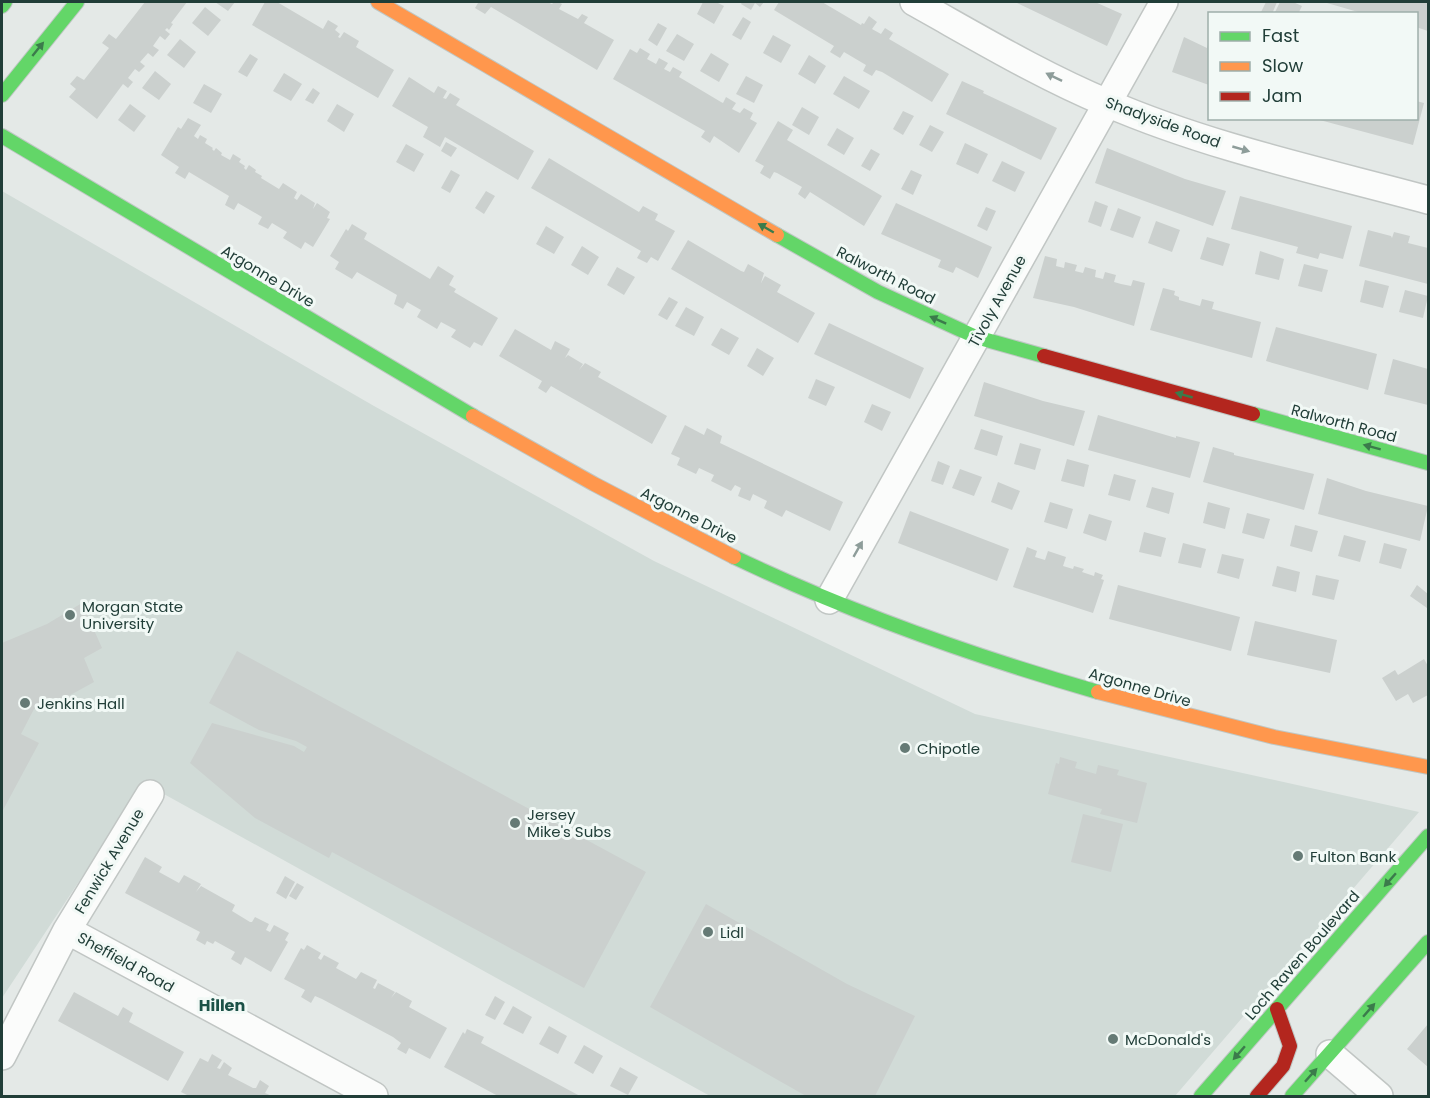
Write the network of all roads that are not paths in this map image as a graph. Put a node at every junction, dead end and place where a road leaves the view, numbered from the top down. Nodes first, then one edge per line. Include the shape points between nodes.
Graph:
1 (5, 2) edge
2 (77, 2) edge
3 (378, 2) edge
4 (914, 2) edge
5 (1164, 2) edge
6 (2, 6) edge
7 (2, 95) edge
8 (1106, 103) junction
9 (2, 136) edge
10 (1428, 200) edge
11 (976, 337) junction
12 (1428, 463) edge
13 (829, 600) junction
14 (1428, 767) edge
15 (150, 794) dead end
16 (1428, 836) edge
17 (67, 930) junction
18 (1428, 942) edge
19 (1277, 1009) junction
20 (1295, 1024) dead end
21 (1326, 1050) junction
22 (2, 1056) edge
23 (374, 1096) edge
24 (1201, 1096) edge
25 (1257, 1096) edge
26 (1293, 1096) edge
27 (1379, 1096) edge

1 - 6 main road
7 -> 2 main road
11 -> 3 main road, Ralworth Road via 878,292 816,258
8 -> 4 street, Shadyside Road
5 - 8 street, Tivoly Avenue
8 -> 10 street, Shadyside Road via 1219,143
8 - 11 street, Tivoly Avenue
9 - 13 main road, Argonne Drive via 538,454 686,533
12 -> 11 main road, Ralworth Road
13 -> 11 street, Tivoly Avenue
13 - 14 main road, Argonne Drive via 971,653 1131,702 1280,739
15 - 17 street, Fenwick Avenue
16 -> 19 main road, Loch Raven Boulevard
17 - 22 street, Fenwick Avenue
17 - 23 street, Sheffield Road
21 -> 18 main road
19 - 20 main road
19 -> 24 main road, Loch Raven Boulevard
19 - 25 main road via 1290,1046 1283,1066
26 -> 21 main road
21 - 27 street

